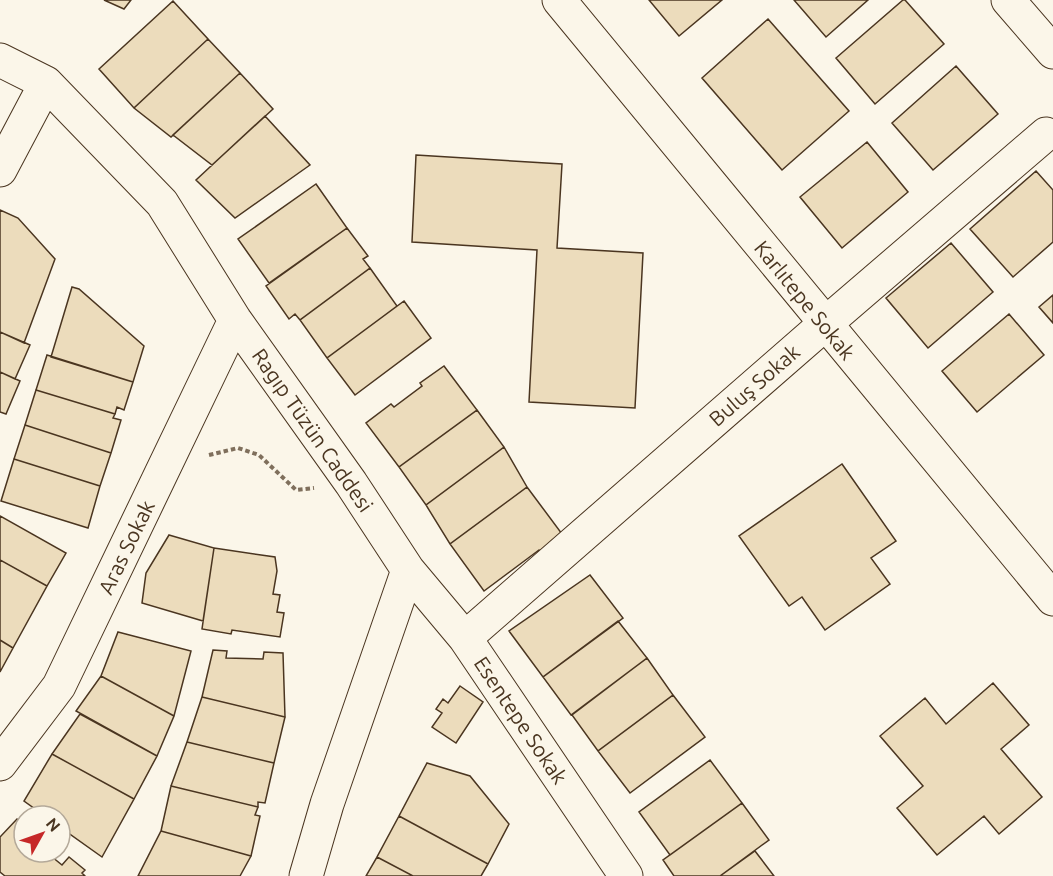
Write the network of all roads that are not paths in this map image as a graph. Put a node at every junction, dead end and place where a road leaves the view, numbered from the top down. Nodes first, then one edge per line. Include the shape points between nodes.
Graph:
1 (559, 0) edge
2 (1008, 0) edge
3 (1053, 52) edge
4 (0, 60) edge
5 (46, 83) junction
6 (1046, 134) dead end
7 (0, 170) edge
8 (235, 320) junction
9 (825, 324) junction
10 (408, 570) junction
11 (1053, 599) edge
12 (465, 638) junction
13 (0, 764) edge
14 (306, 876) edge
15 (626, 876) edge

1 - 9 street, Karlıtepe Sokak
2 - 3 street
4 - 5 street, Ragıp Tüzün Caddesi
5 - 7 street
5 - 8 street, Ragıp Tüzün Caddesi via 162,203
6 - 9 street, Buluş Sokak
8 - 10 street, Ragıp Tüzün Caddesi
8 - 13 street, Aras Sokak via 59,686
9 - 11 street, Karlıtepe Sokak
9 - 12 street, Buluş Sokak
10 - 12 street, Esentepe Sokak
10 - 14 street
12 - 15 street, Esentepe Sokak

